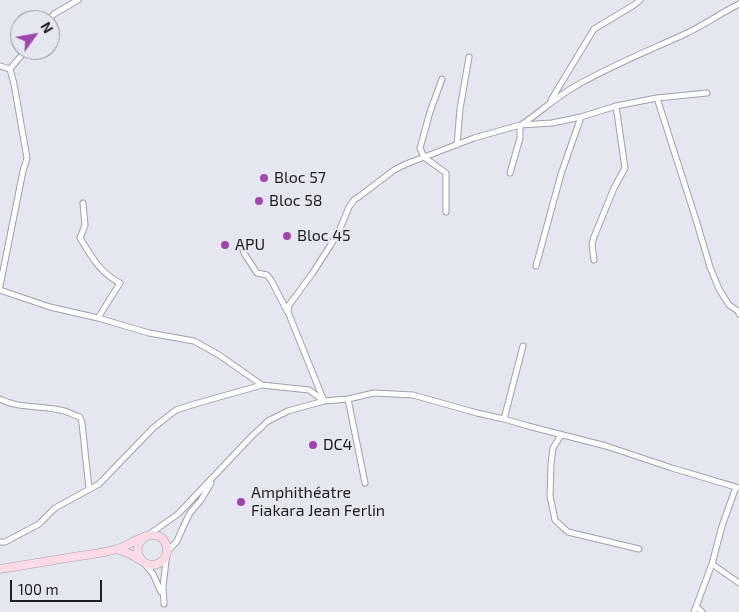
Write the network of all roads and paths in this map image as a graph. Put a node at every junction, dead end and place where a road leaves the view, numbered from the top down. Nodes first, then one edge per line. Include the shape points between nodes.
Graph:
1 (78, 0) edge
2 (640, 0) edge
3 (739, 4) edge
4 (60, 10) edge
5 (469, 57) dead end
6 (18, 60) edge
7 (0, 66) edge
8 (10, 70) junction
9 (442, 79) dead end
10 (707, 93) dead end
11 (657, 98) junction
12 (550, 103) junction
13 (616, 106) junction
14 (581, 117) junction
15 (520, 125) junction
16 (457, 145) junction
17 (424, 157) junction
18 (510, 173) dead end
19 (82, 203) dead end
20 (446, 212) dead end
21 (241, 242) dead end
22 (594, 260) dead end
23 (536, 266) dead end
24 (0, 286) edge
25 (0, 290) edge
26 (288, 312) junction
27 (739, 314) edge
28 (98, 318) junction
29 (523, 346) dead end
30 (262, 385) junction
31 (0, 399) edge
32 (348, 399) junction
33 (324, 401) junction
34 (504, 419) junction
35 (561, 435) junction
36 (215, 475) junction
37 (365, 483) dead end
38 (737, 487) edge
39 (89, 489) junction
40 (146, 536) junction
41 (0, 542) edge
42 (117, 549) junction
43 (639, 549) dead end
44 (167, 552) junction
45 (143, 561) junction
46 (712, 564) junction
47 (0, 570) edge
48 (739, 583) edge
49 (164, 604) junction
50 (696, 610) edge
51 (165, 612) edge
52 (702, 612) edge

1 - 4 street
2 - 12 street via 594,29
3 - 12 street via 687,33 609,68
5 - 16 street
6 - 8 street
7 - 8 street
8 - 24 street via 27,158
9 - 17 street via 420,148
10 - 11 street
11 - 13 street
11 - 27 street via 710,268 728,305
12 - 15 street
13 - 14 street
13 - 22 street via 625,168 594,237
14 - 15 street
14 - 23 street via 561,174
15 - 16 street
15 - 18 street via 520,138
16 - 17 street
17 - 20 street via 446,173
17 - 26 street via 394,170 354,200 334,239 289,305
19 - 28 street via 85,225 80,238 99,268 120,283
21 - 26 street via 257,273 271,280
25 - 28 street via 50,307
26 - 33 street
28 - 30 street via 149,333 194,341
29 - 34 street
30 - 33 street via 309,390
30 - 39 street via 176,410 153,428 99,484
31 - 39 street via 80,417
32 - 33 street
32 - 34 street via 374,393 413,395
32 - 37 street
33 - 36 street via 268,421
34 - 35 street
35 - 38 street
35 - 43 street via 553,448 551,464 550,496 555,520 568,532
36 - 40 street via 178,514
36 - 44 street via 184,523 177,541
38 - 46 street
39 - 41 street via 55,508 39,524
40 - 42 main road
40 - 44 main road via 162,538
40 - 45 main road via 141,539 137,551
42 - 45 main road
42 - 47 main road
44 - 45 main road via 158,564
44 - 49 street
45 - 49 street via 161,588
46 - 48 street
46 - 50 street
49 - 51 street
50 - 52 street

